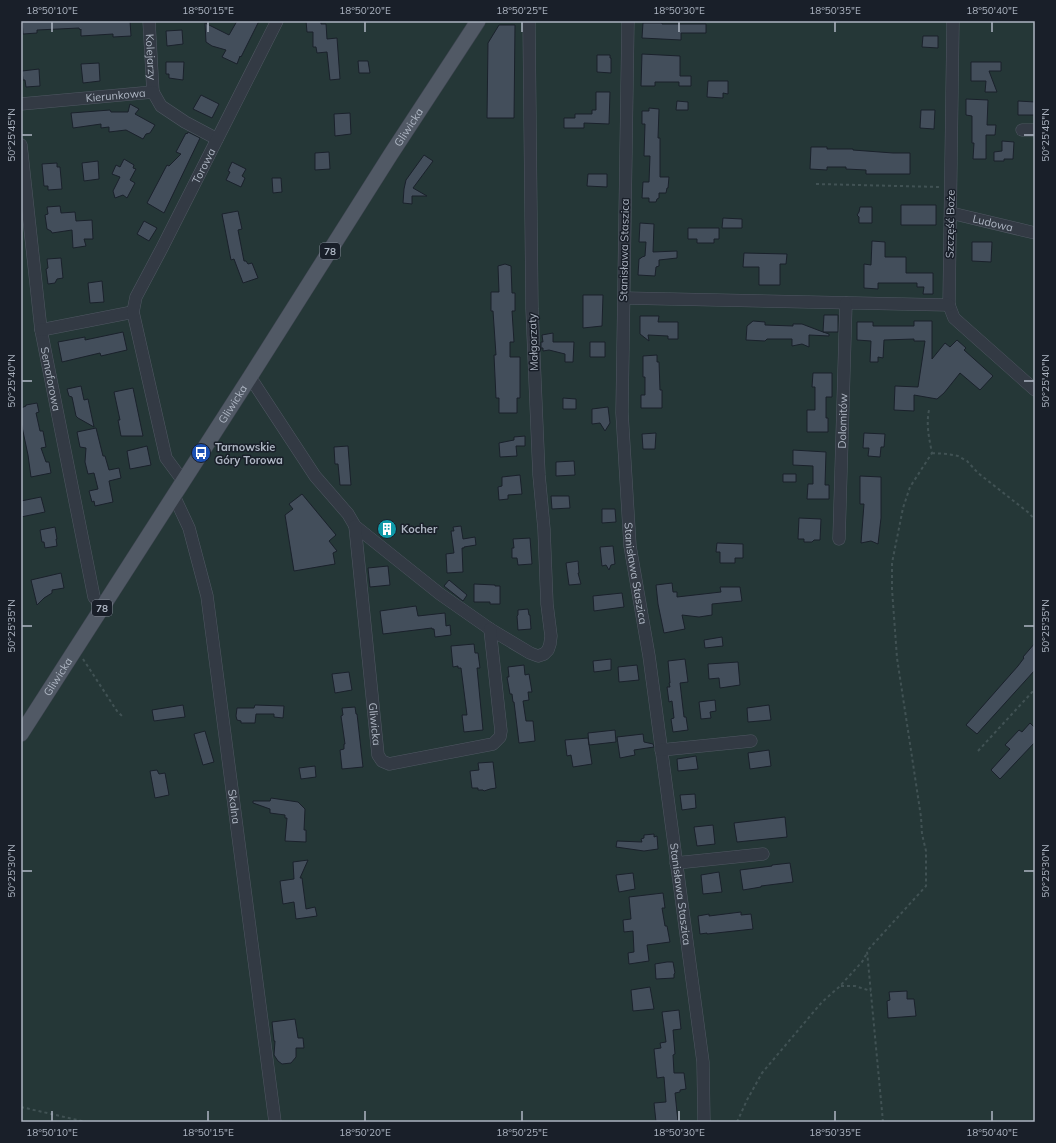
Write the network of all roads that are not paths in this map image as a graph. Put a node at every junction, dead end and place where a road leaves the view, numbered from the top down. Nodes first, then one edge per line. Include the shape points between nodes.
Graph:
1 (149, 21) edge
2 (277, 21) edge
3 (478, 21) edge
4 (529, 21) edge
5 (628, 21) edge
6 (953, 21) edge
7 (153, 92) junction
8 (21, 104) edge
9 (1022, 130) dead end
10 (1035, 130) edge
11 (217, 139) junction
12 (21, 145) edge
13 (951, 213) junction
14 (1035, 233) edge
15 (624, 298) junction
16 (846, 303) junction
17 (949, 306) junction
18 (133, 312) junction
19 (41, 330) junction
20 (250, 377) junction
21 (1035, 390) edge
22 (183, 481) junction
23 (174, 496) junction
24 (355, 526) junction
25 (838, 539) dead end
26 (102, 608) junction
27 (490, 629) junction
28 (538, 656) joint
29 (21, 734) edge
30 (751, 740) dead end
31 (661, 750) junction
32 (763, 854) dead end
33 (676, 863) junction
34 (275, 1122) edge
35 (704, 1122) edge

1 - 7 street, Kolejarzy
2 - 11 street, Torowa
3 - 20 main road, Gliwicka / 78
4 - 28 street, Małgorzaty via 532,309 539,475 551,636 548,650
5 - 15 street, Stanisława Staszica
6 - 13 street, Szczęść Boże
7 - 8 street, Kierunkowa
7 - 11 street, Kierunkowa via 161,106
9 - 10 street
11 - 18 street, Torowa via 136,297
12 - 19 street, Semaforowa
13 - 14 street, Ludowa
13 - 17 street, Szczęść Boże
15 - 16 street
15 - 31 street, Stanisława Staszica via 622,413 630,546
16 - 17 street
16 - 25 street, Dolomitów
17 - 21 street via 954,318
18 - 19 street
18 - 22 street, Torowa via 166,458
19 - 26 street, Semaforowa via 94,596
20 - 22 main road, Gliwicka / 78
20 - 24 street, Gliwicka via 315,476 348,514
22 - 23 main road, Gliwicka / 78
23 - 26 main road, Gliwicka / 78
23 - 34 street, Skalna via 189,528 207,596
24 - 27 street, Gliwicka via 440,594
24 - 27 street, Gliwicka via 378,755 382,761 389,764 493,744 500,737
26 - 29 main road, Gliwicka / 78
27 - 28 street, Gliwicka
30 - 31 street
31 - 33 street, Stanisława Staszica
32 - 33 street
33 - 35 street, Stanisława Staszica via 703,1062

